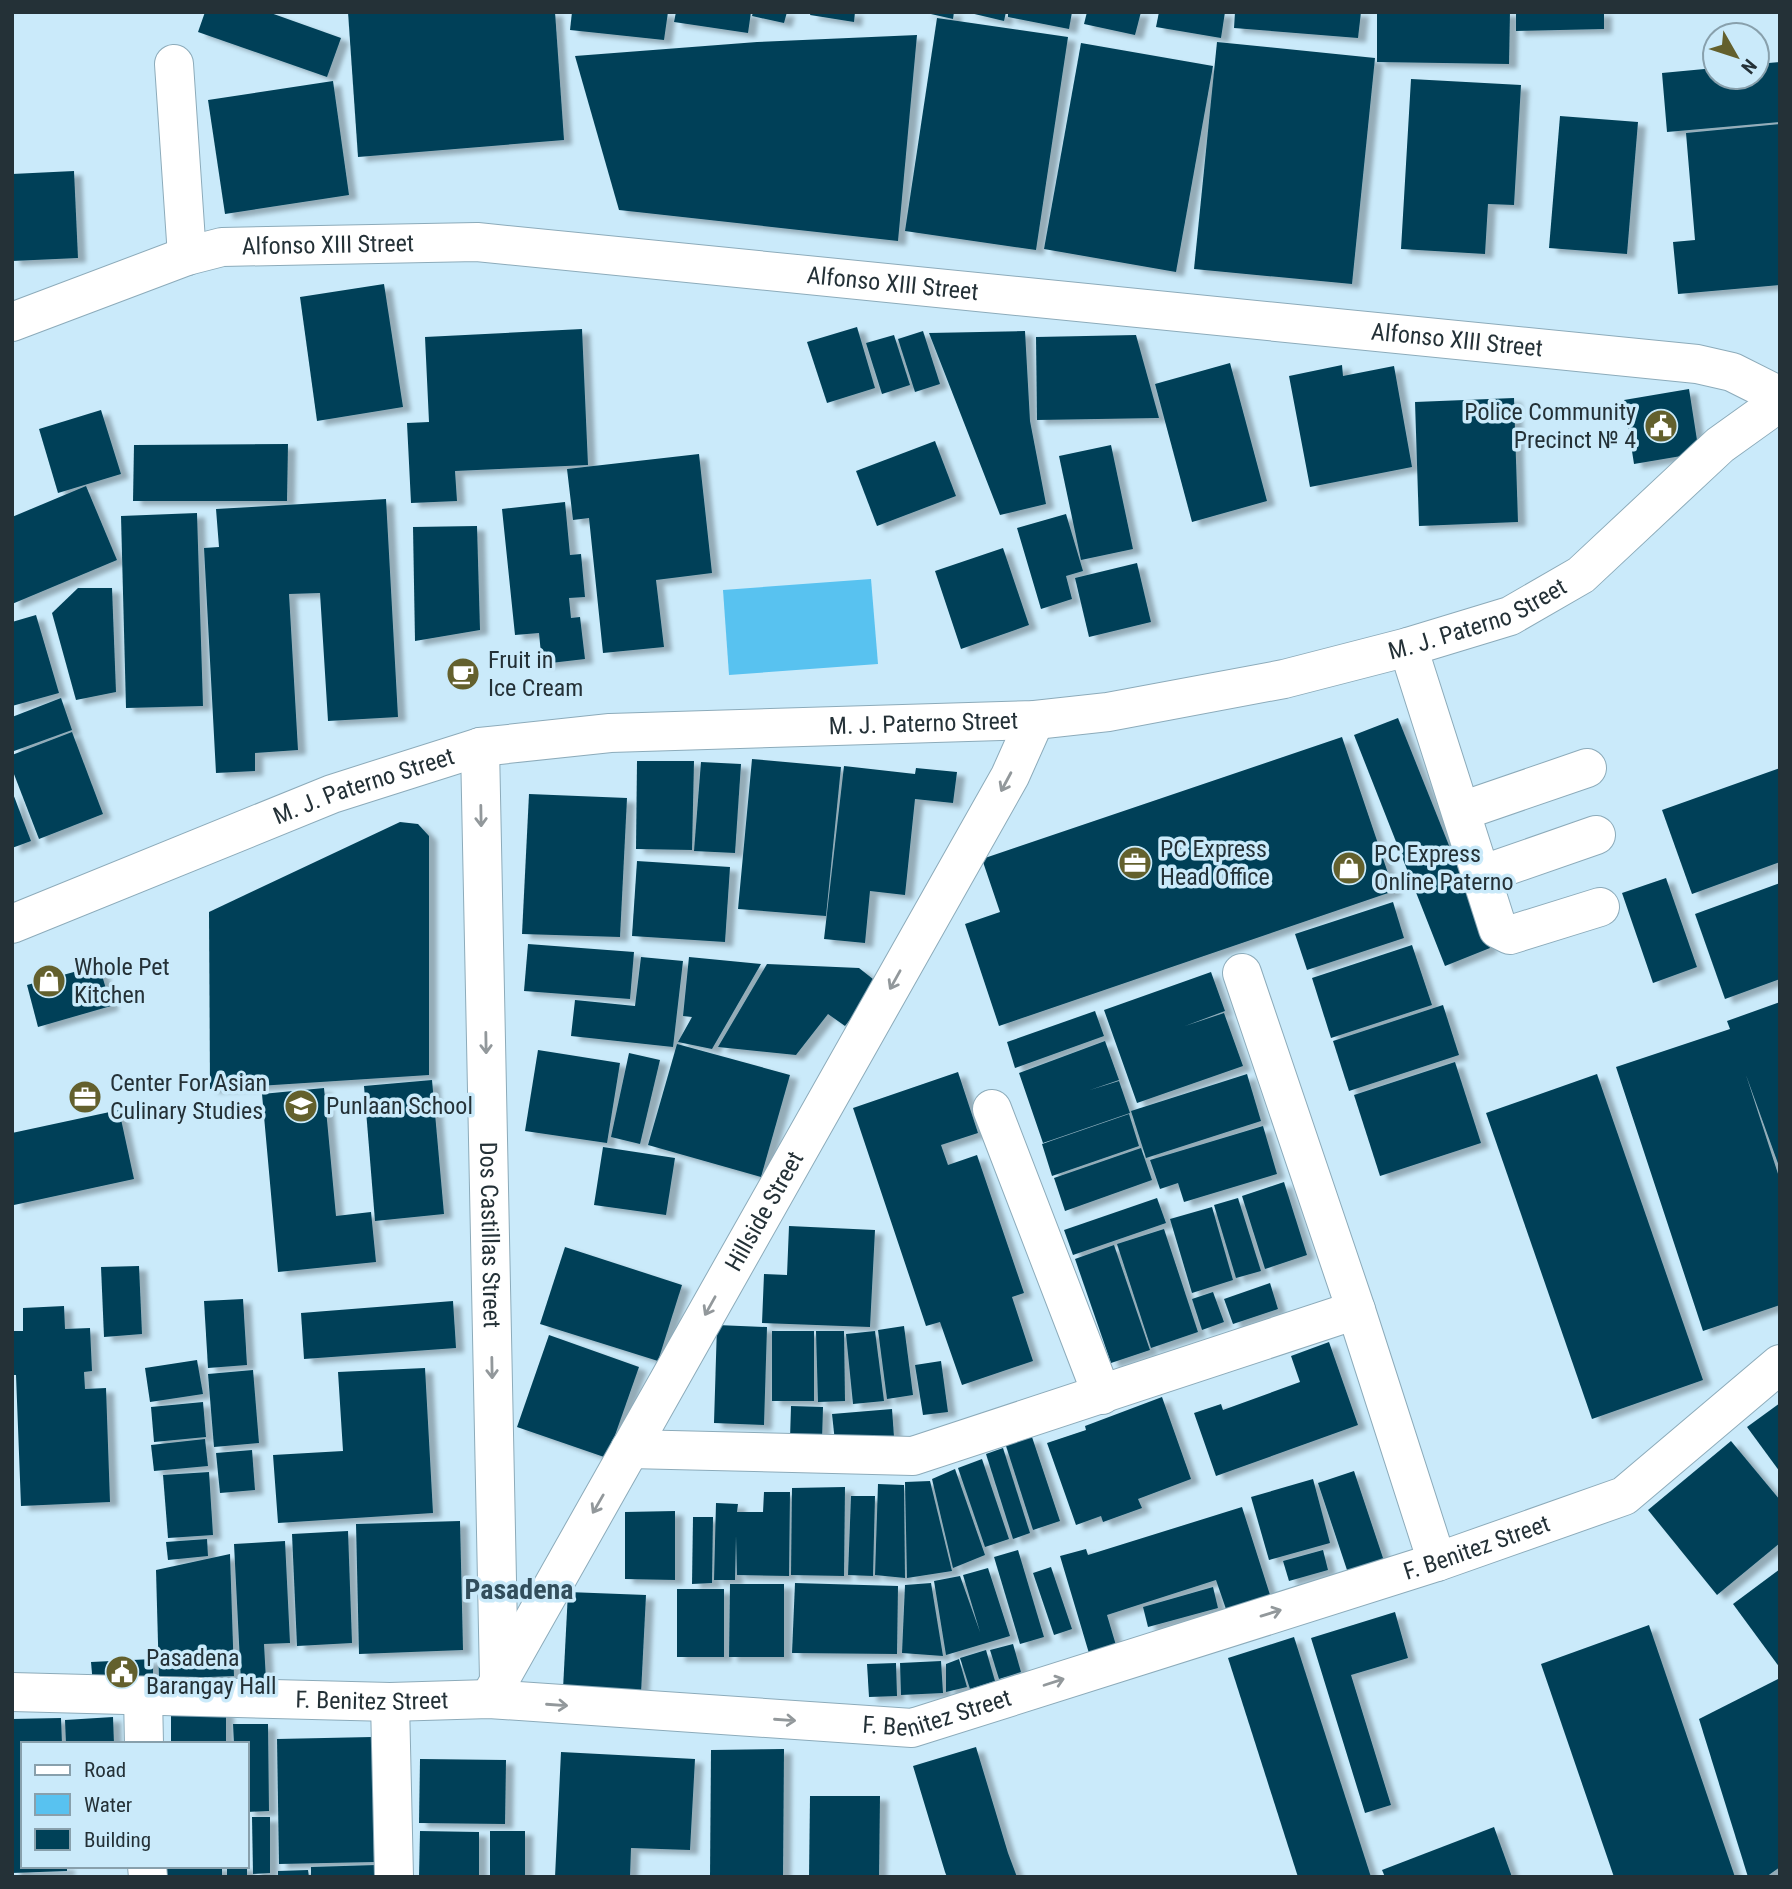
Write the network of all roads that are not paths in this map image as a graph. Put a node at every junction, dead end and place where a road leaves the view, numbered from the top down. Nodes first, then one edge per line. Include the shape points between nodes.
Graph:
1 (174, 64) dead end
2 (187, 256) junction
3 (12, 322) edge
4 (1780, 396) edge
5 (1780, 402) edge
6 (1408, 647) junction
7 (1035, 720) junction
8 (480, 747) junction
9 (1587, 768) dead end
10 (1462, 811) junction
11 (1597, 835) dead end
12 (1481, 875) junction
13 (1600, 907) dead end
14 (12, 923) edge
15 (1242, 973) dead end
16 (992, 1109) dead end
17 (1356, 1310) junction
18 (1780, 1364) edge
19 (1102, 1395) junction
20 (630, 1449) junction
21 (1437, 1562) junction
22 (494, 1689) junction
23 (12, 1692) edge
24 (143, 1696) junction
25 (390, 1702) junction
26 (144, 1742) edge
27 (394, 1877) edge

1 - 2 street
2 - 3 street, Alfonso XIII Street
2 - 4 street, Alfonso XIII Street via 222,247 477,242 1697,364 1732,372
5 - 6 street, M. J. Paterno Street via 1720,445 1581,575 1510,616
6 - 7 street, M. J. Paterno Street via 1284,679 1108,712
6 - 10 street
7 - 8 street, M. J. Paterno Street via 610,733
7 -> 20 street, Hillside Street via 1010,776
8 - 14 street, M. J. Paterno Street via 332,794
8 -> 22 street, Dos Castillas Street
9 - 10 street
10 - 12 street
11 - 12 street
12 - 13 street via 1498,929 1510,935
15 - 17 street
16 - 19 street
17 - 19 street
17 - 21 street
18 - 21 street, F. Benitez Street via 1624,1496
19 - 20 street via 913,1456
20 -> 22 street, Hillside Street
22 -> 21 street, F. Benitez Street via 912,1728
22 - 25 street, F. Benitez Street
23 - 24 street, F. Benitez Street
24 - 25 street, F. Benitez Street
24 - 26 street
25 - 27 street

